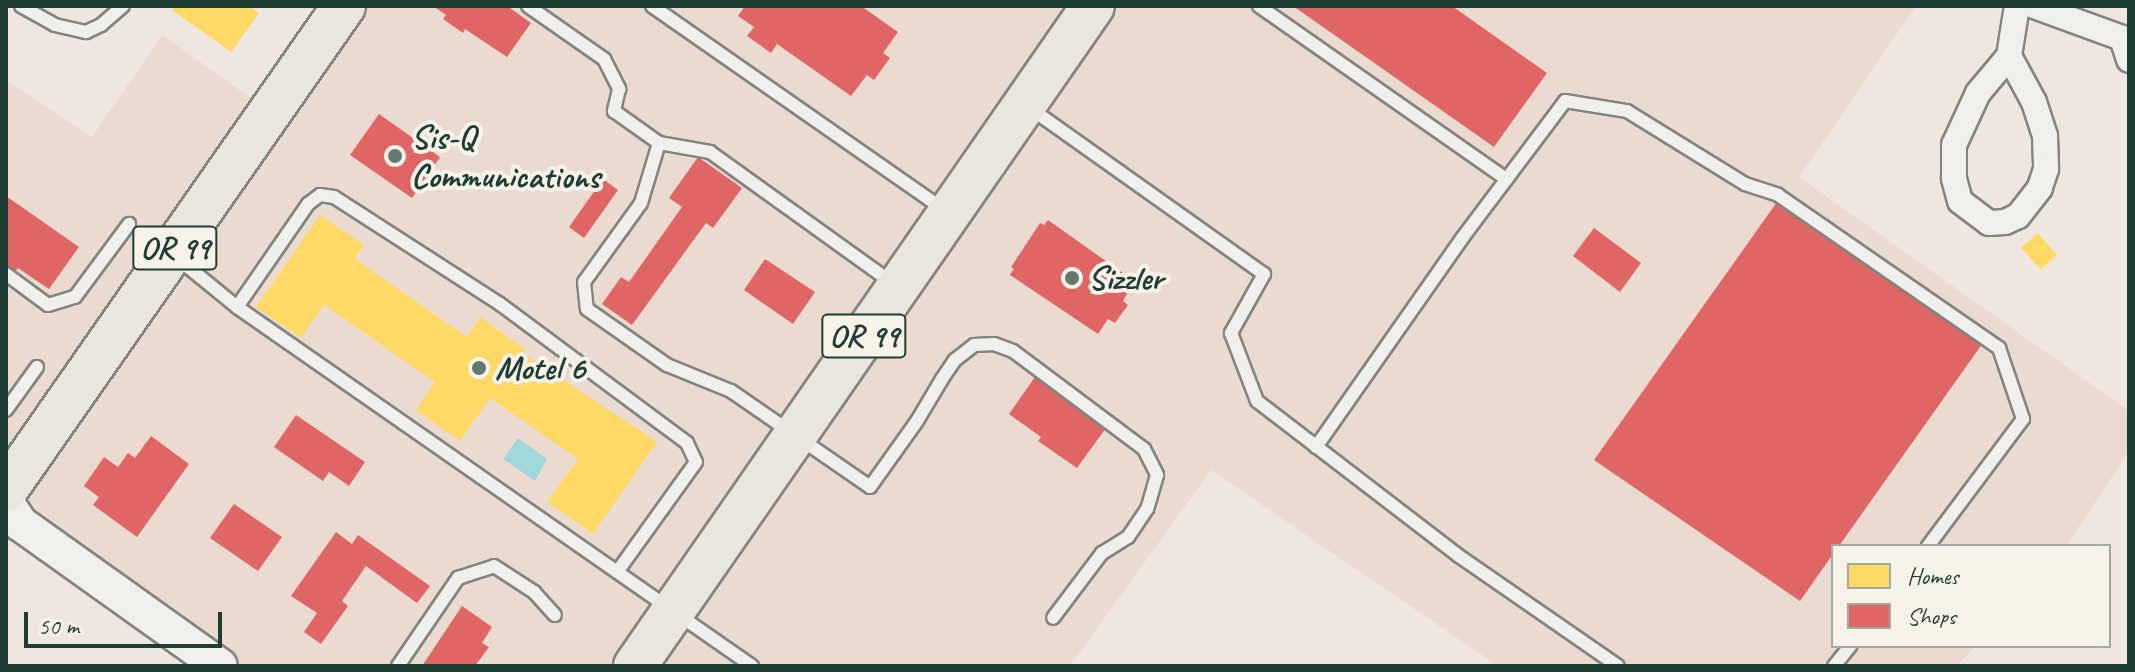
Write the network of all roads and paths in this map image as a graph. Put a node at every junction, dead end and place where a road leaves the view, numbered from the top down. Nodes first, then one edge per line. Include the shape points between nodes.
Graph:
1 (21, 6) edge
2 (123, 6) edge
3 (344, 6) edge
4 (528, 6) edge
5 (652, 6) edge
6 (1093, 6) edge
7 (1259, 6) edge
8 (2017, 6) edge
9 (2034, 6) edge
10 (2127, 45) edge
11 (2009, 56) junction
12 (1025, 104) junction
13 (659, 143) junction
14 (1506, 179) junction
15 (949, 213) junction
16 (129, 224) dead end
17 (172, 253) junction
18 (6, 274) edge
19 (898, 287) junction
20 (237, 307) junction
21 (37, 367) dead end
22 (6, 410) edge
23 (794, 437) junction
24 (1316, 447) junction
25 (6, 490) edge
26 (6, 502) edge
27 (1929, 544) edge
28 (617, 572) junction
29 (673, 611) junction
30 (555, 615) dead end
31 (1053, 618) dead end
32 (1848, 648) edge
33 (220, 666) edge
34 (398, 666) edge
35 (635, 666) edge
36 (752, 666) edge
37 (1618, 666) edge
38 (1834, 666) edge

1 - 2 lane via 55,25 86,32
3 - 17 highway, OR 99
4 - 13 lane via 604,59 619,89 614,111
5 - 15 lane
6 - 12 highway, OR 99
7 - 14 lane
8 - 11 street
9 - 10 street
11 - 11 street via 2034,102 2045,136 2046,169 2040,188 2018,216 1989,223 1960,201 1954,145 1978,93
12 - 15 highway, OR 99
12 - 24 lane via 1264,274 1231,333 1257,401
13 - 19 lane via 710,152
13 - 23 lane via 641,203 584,282 587,309 667,365 731,391
14 - 24 lane
14 - 27 lane via 1565,101 1627,111 1745,184 1778,195 1999,348 2023,419
15 - 19 highway, OR 99
16 - 18 lane via 75,297 48,305
17 - 20 lane
17 - 25 highway, OR 99
19 - 23 highway, OR 99
20 - 28 lane
20 - 28 lane via 308,204 320,195 334,197 500,304 687,443 696,462
21 - 22 lane
23 - 29 highway, OR 99
23 - 31 lane via 870,487 964,352 974,345 994,344 1013,351 1133,438 1157,475 1147,509 1128,537 1102,553
24 - 37 lane via 1459,556
26 - 33 street via 21,524
28 - 29 lane
29 - 35 highway, OR 99
29 - 36 lane
30 - 34 lane via 534,592 494,566 458,578
32 - 38 lane

